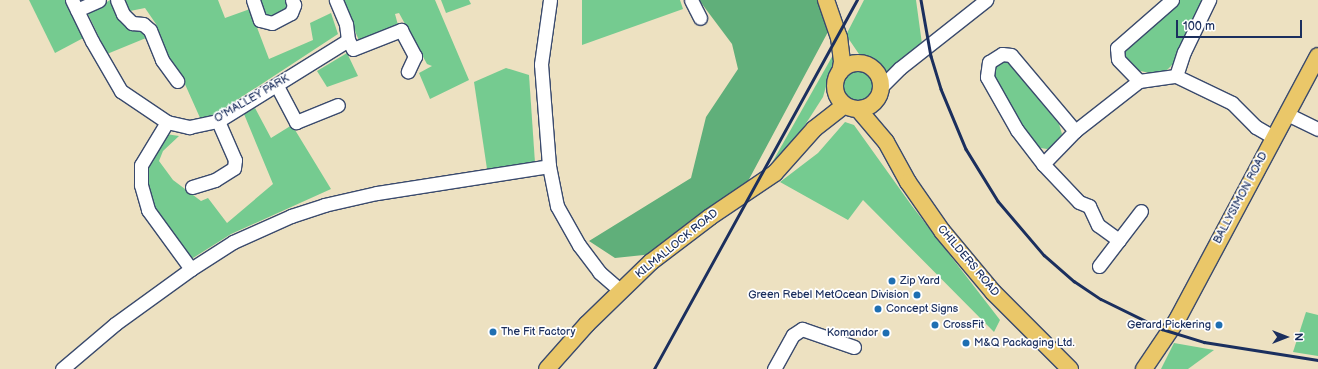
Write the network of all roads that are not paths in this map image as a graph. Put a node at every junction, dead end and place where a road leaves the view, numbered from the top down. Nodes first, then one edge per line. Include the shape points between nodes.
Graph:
1 (98, 0) edge
2 (118, 0) edge
3 (253, 0) edge
4 (292, 0) edge
5 (336, 0) edge
6 (550, 0) edge
7 (691, 0) edge
8 (826, 0) edge
9 (986, 0) edge
10 (1172, 0) edge
11 (1209, 0) edge
12 (74, 5) edge
13 (700, 18) dead end
14 (839, 37) junction
15 (348, 40) junction
16 (1318, 56) edge
17 (863, 64) junction
18 (408, 71) dead end
19 (1176, 76) junction
20 (837, 78) junction
21 (177, 81) dead end
22 (1139, 81) junction
23 (276, 86) junction
24 (879, 93) junction
25 (338, 105) dead end
26 (852, 107) junction
27 (1287, 114) junction
28 (218, 121) junction
29 (167, 122) junction
30 (814, 129) junction
31 (1318, 129) edge
32 (1075, 131) junction
33 (1273, 137) junction
34 (886, 142) junction
35 (1043, 164) junction
36 (549, 166) junction
37 (192, 187) dead end
38 (1141, 211) dead end
39 (1119, 240) junction
40 (1099, 266) dead end
41 (191, 269) junction
42 (621, 290) junction
43 (1165, 340) junction
44 (854, 347) dead end
45 (1070, 368) edge
46 (62, 369) edge
47 (547, 369) edge
48 (774, 369) edge
49 (1144, 369) edge
50 (1154, 369) edge

1 - 12 street
2 - 21 street via 123,14 132,23 143,24 150,30 162,60
3 - 4 street via 260,20 272,23 291,14 294,5
5 - 15 street via 346,24
6 - 36 street via 541,64
7 - 13 street
8 - 14 main road
9 - 24 street via 900,68
10 - 22 street via 1117,48 1118,59
11 - 19 street via 1184,52
12 - 29 street, O'MALLEY PARK via 121,92
14 - 17 main road
14 - 20 main road
15 - 18 street via 353,49 401,30 415,56
15 - 23 street, O'MALLEY PARK
16 - 27 main road, BALLYSIMON ROAD
17 - 20 main road via 852,64
17 - 24 main road via 878,74
19 - 22 street
19 - 33 street via 1232,103 1256,127
20 - 26 main road via 837,96
20 - 30 main road, KILMALLOCK ROAD
22 - 32 street
23 - 25 street via 296,122
23 - 28 street, O'MALLEY PARK
24 - 26 main road via 868,106
24 - 34 main road, CHILDERS ROAD
26 - 30 main road, KILMALLOCK ROAD
26 - 34 main road, CHILDERS ROAD
27 - 31 street
27 - 33 main road, BALLYSIMON ROAD
28 - 29 street, O'MALLEY PARK via 189,127
28 - 37 street via 235,160 234,168 215,180
29 - 41 street via 141,165 141,185 148,210
30 - 42 main road, KILMALLOCK ROAD via 775,173 710,217 651,262
32 - 35 street
32 - 35 street via 1011,55 1002,54 989,62 986,77 1017,130
33 - 43 main road, BALLYSIMON ROAD
34 - 45 main road, CHILDERS ROAD via 908,182 942,231 993,292
35 - 39 street via 1079,202 1089,206 1098,225
36 - 41 street via 324,205 233,242
36 - 42 street via 557,206 579,245 600,272
38 - 39 street
39 - 40 street
41 - 46 street via 110,328
42 - 47 main road, KILMALLOCK ROAD
43 - 49 main road, BALLYSIMON ROAD
43 - 50 main road, BALLYSIMON ROAD
44 - 48 street via 802,329 793,335

